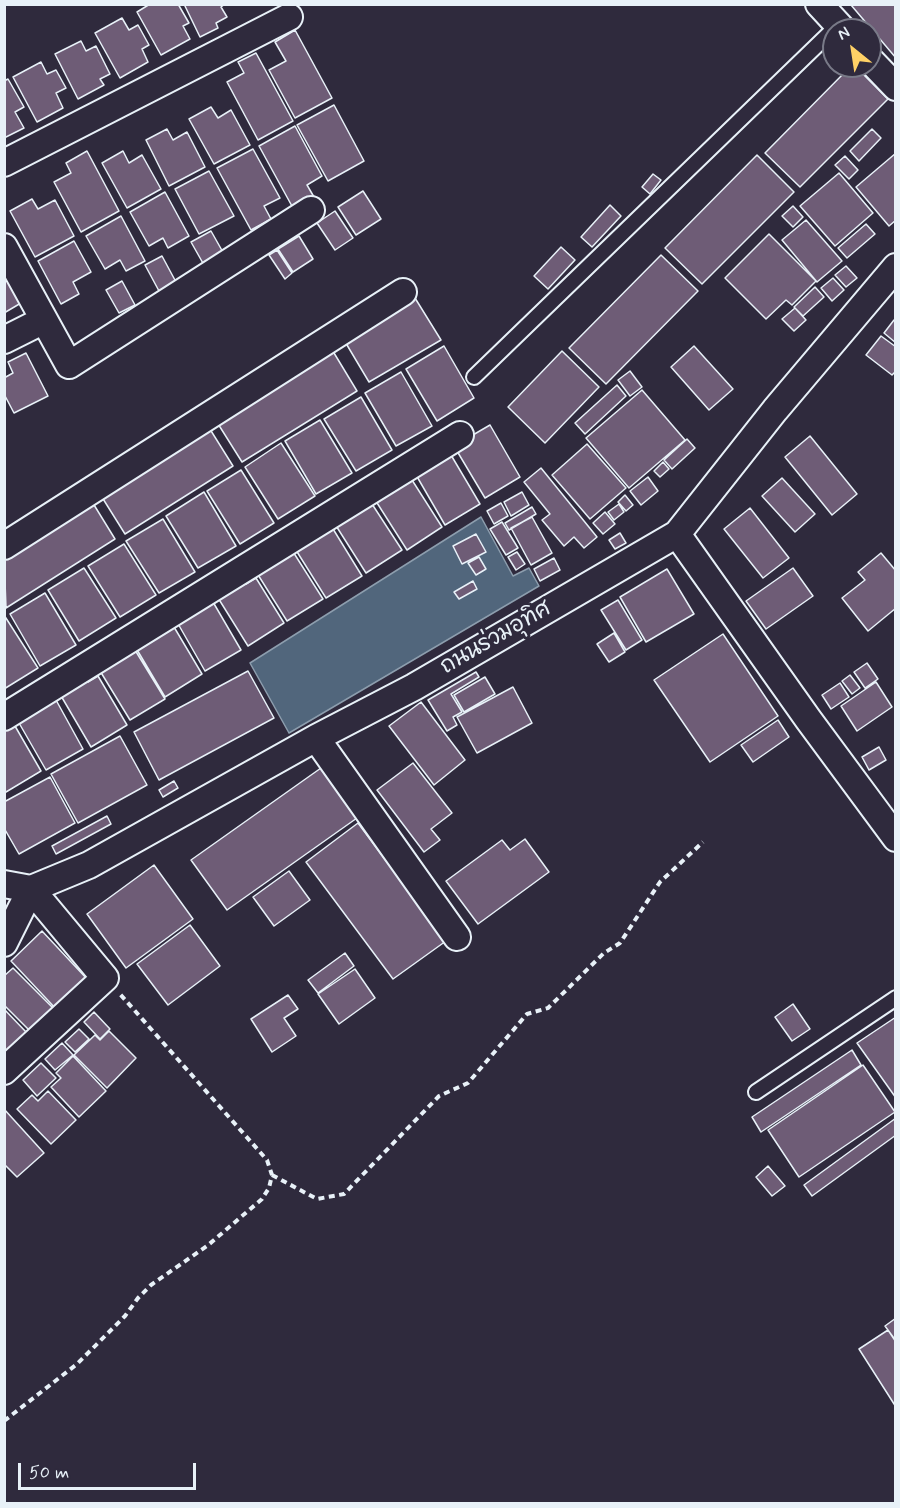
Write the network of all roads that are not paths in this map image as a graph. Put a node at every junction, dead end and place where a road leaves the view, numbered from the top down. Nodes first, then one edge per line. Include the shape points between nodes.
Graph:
1 (819, 4) edge
2 (289, 17) dead end
3 (832, 18) edge
4 (822, 44) edge
5 (882, 72) edge
6 (896, 87) edge
7 (4, 163) edge
8 (311, 210) dead end
9 (4, 247) edge
10 (892, 277) edge
11 (403, 292) dead end
12 (45, 320) junction
13 (4, 340) edge
14 (474, 377) dead end
15 (460, 435) dead end
16 (677, 534) junction
17 (4, 546) edge
18 (4, 717) edge
19 (316, 738) junction
20 (896, 838) edge
21 (4, 884) edge
22 (31, 890) junction
23 (457, 937) dead end
24 (4, 943) edge
25 (896, 998) edge
26 (4, 1071) edge
27 (756, 1092) dead end

1 - 3 street
2 - 7 street
4 - 14 lane
5 - 6 street
8 - 12 street via 69,365
9 - 12 street
10 - 16 street, ถนนร่วมอุทิศ via 775,410
11 - 17 street
12 - 13 street
15 - 18 street
16 - 19 street, ถนนร่วมอุทิศ via 414,687
16 - 20 street
19 - 22 street, ถนนร่วมอุทิศ via 89,865
19 - 23 street
21 - 22 street
22 - 24 street
22 - 26 street via 105,978
25 - 27 lane

